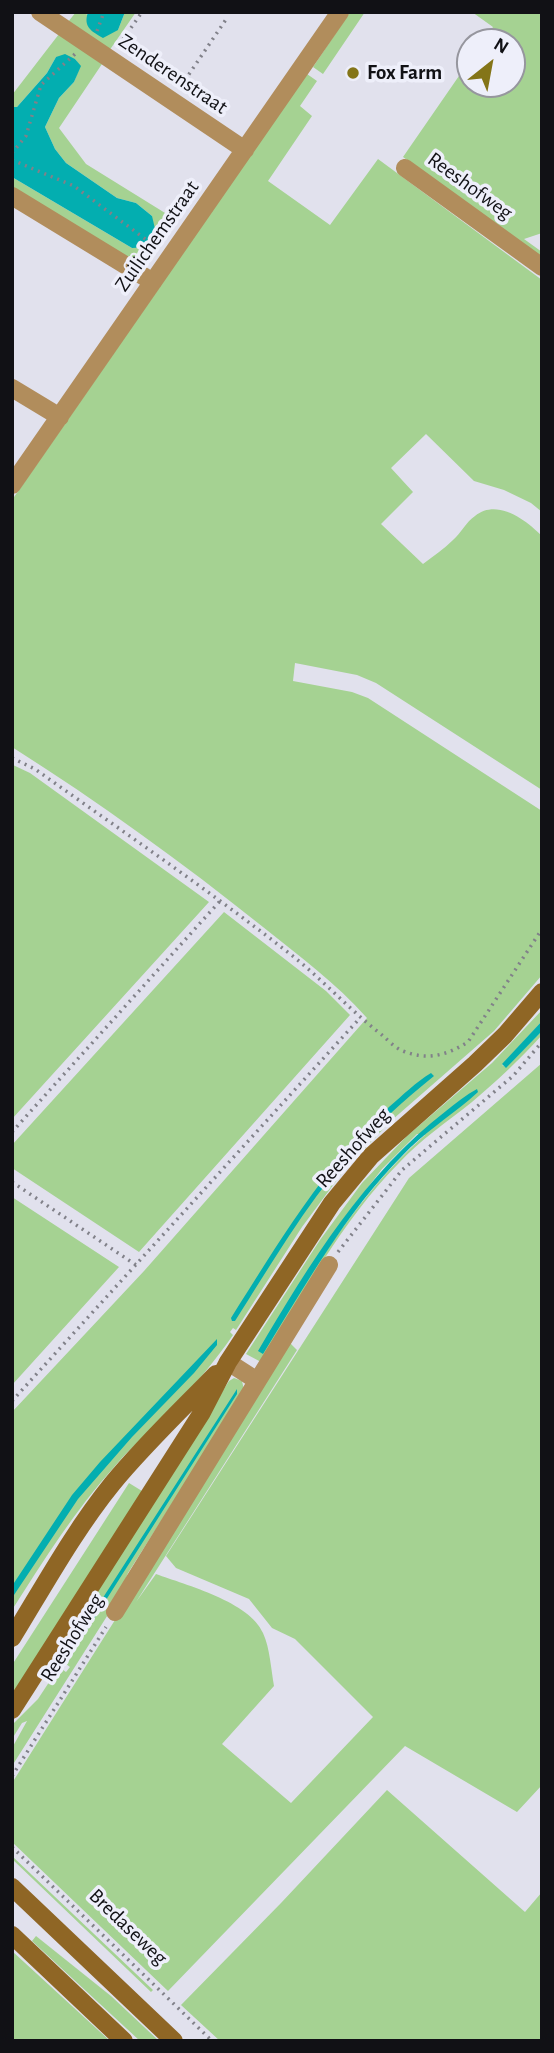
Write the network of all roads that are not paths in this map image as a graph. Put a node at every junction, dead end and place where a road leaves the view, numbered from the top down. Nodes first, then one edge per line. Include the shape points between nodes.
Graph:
1 (340, 12) edge
2 (53, 16) edge
3 (244, 150) junction
4 (405, 167) dead end
5 (12, 197) edge
6 (542, 267) edge
7 (153, 282) junction
8 (12, 388) edge
9 (60, 416) junction
10 (12, 485) edge
11 (542, 992) edge
12 (328, 1265) road end
13 (228, 1362) junction
14 (256, 1380) junction
15 (115, 1612) road end
16 (12, 1638) edge
17 (12, 1710) edge
18 (12, 1887) edge
19 (12, 1936) edge
20 (124, 2041) edge
21 (174, 2041) edge

1 - 3 street, Zuilichemstraat
2 - 3 street, Zenderenstraat
3 - 7 street, Zuilichemstraat
4 - 6 street, Reeshofweg
5 - 7 street
7 - 9 street, Zuilichemstraat
8 - 9 street
9 - 10 street, Zuilichemstraat
11 - 13 street, Reeshofweg via 495,1044 371,1156 332,1203
12 - 14 street, Reeshofweg
13 - 14 street
13 - 16 street, Reeshofweg via 112,1484
13 - 17 street, Reeshofweg via 201,1414
14 - 15 street, Reeshofweg
18 - 21 street
19 - 20 street

